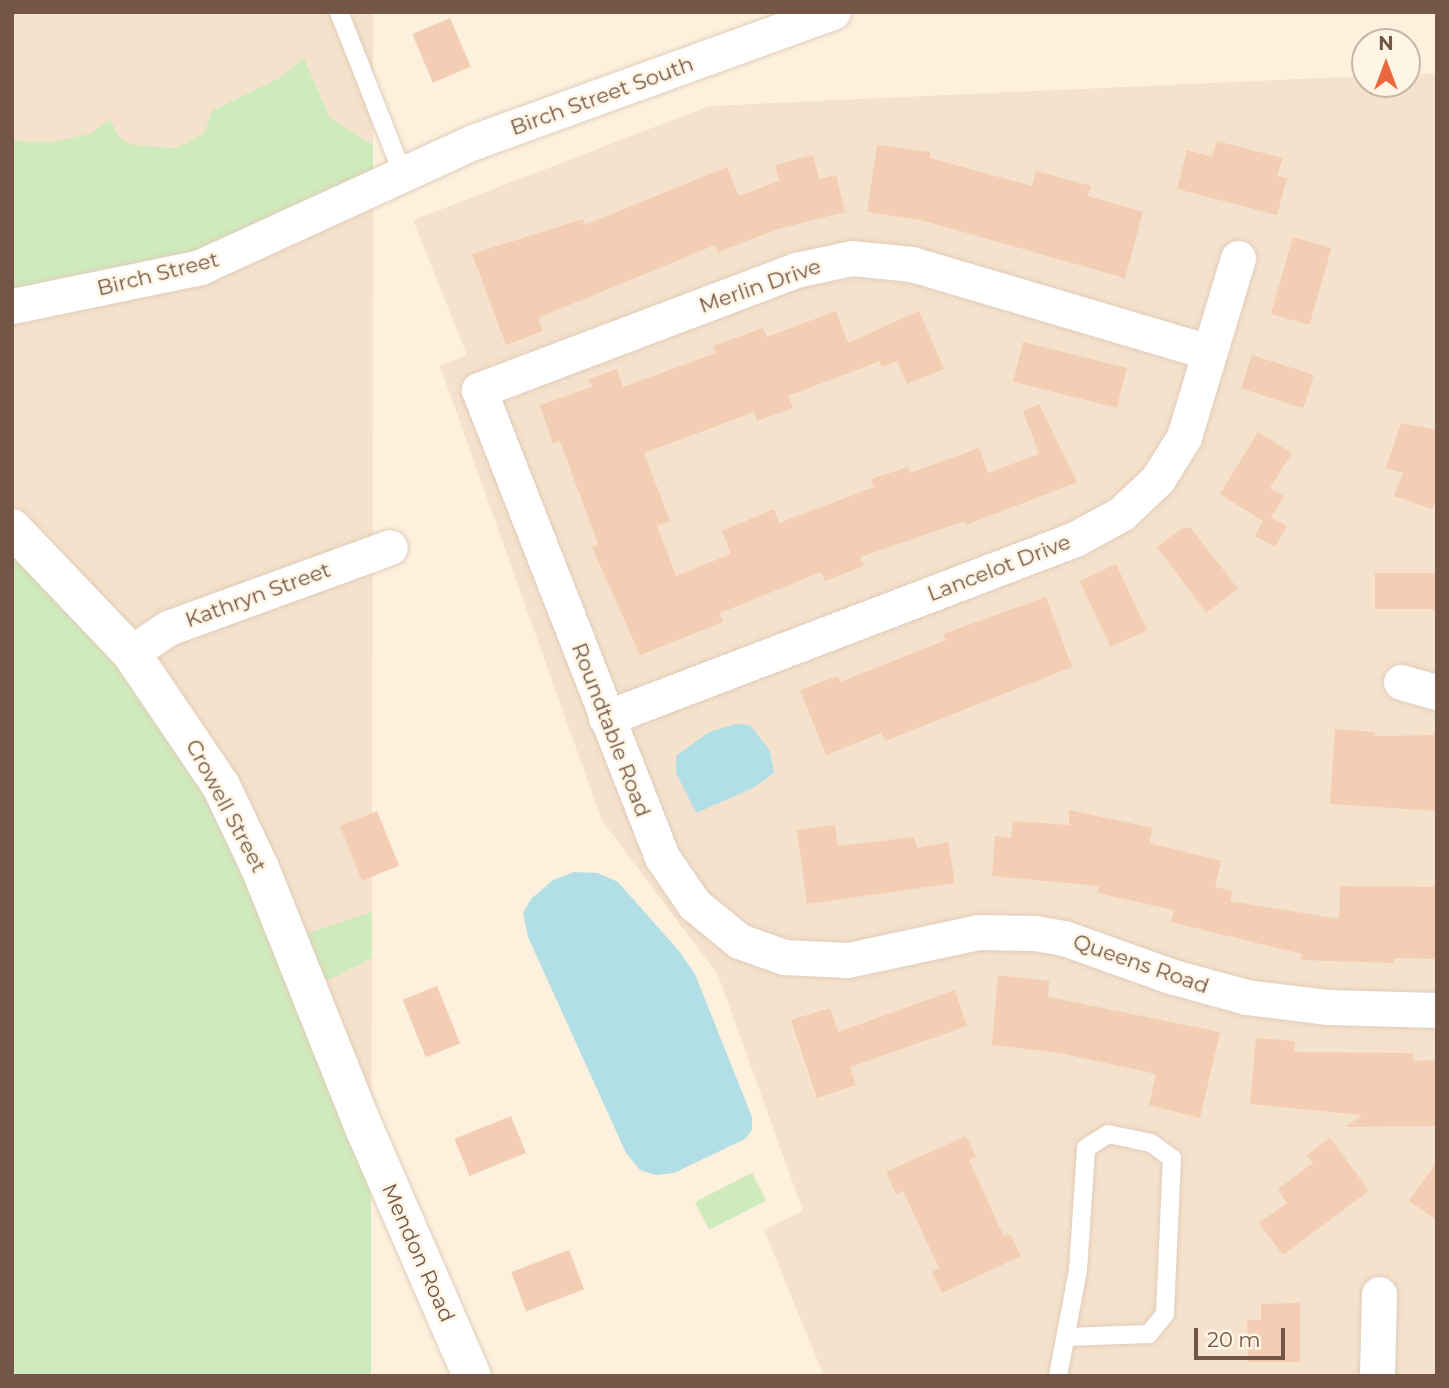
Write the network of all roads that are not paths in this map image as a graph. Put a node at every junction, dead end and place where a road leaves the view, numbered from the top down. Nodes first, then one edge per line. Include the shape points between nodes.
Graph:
1 (339, 12) edge
2 (834, 12) edge
3 (388, 180) junction
4 (1238, 258) dead end
5 (12, 306) edge
6 (1209, 352) junction
7 (479, 390) joint
8 (12, 528) edge
9 (390, 547) dead end
10 (131, 653) junction
11 (1401, 682) dead end
12 (1437, 692) edge
13 (606, 718) junction
14 (848, 960) joint
15 (1437, 1010) edge
16 (365, 1130) joint
17 (1379, 1294) dead end
18 (1066, 1337) junction
19 (472, 1376) edge
20 (1058, 1376) edge
21 (1377, 1376) edge

1 - 3 lane
2 - 3 street, Birch Street South
3 - 5 street, Birch Street via 200,267
4 - 6 street, Lancelot Drive
6 - 7 street, Merlin Drive via 912,264 852,258 796,270
6 - 13 street, Lancelot Drive via 1173,458 1121,514 1075,539
7 - 13 street, Roundtable Road
8 - 10 street, Crowell Street
9 - 10 street, Kathryn Street via 168,628
10 - 16 street, Crowell Street via 198,747 241,825
11 - 12 street
13 - 14 street, Roundtable Road via 662,858 694,904 739,941 761,951 803,959
14 - 15 street, Queens Road via 979,932 1035,933 1064,938 1246,997 1328,1007
16 - 19 street, Mendon Road
17 - 21 street
18 - 18 lane via 1149,1334 1165,1314 1172,1158 1151,1143 1108,1134 1086,1148 1078,1270
18 - 20 lane

